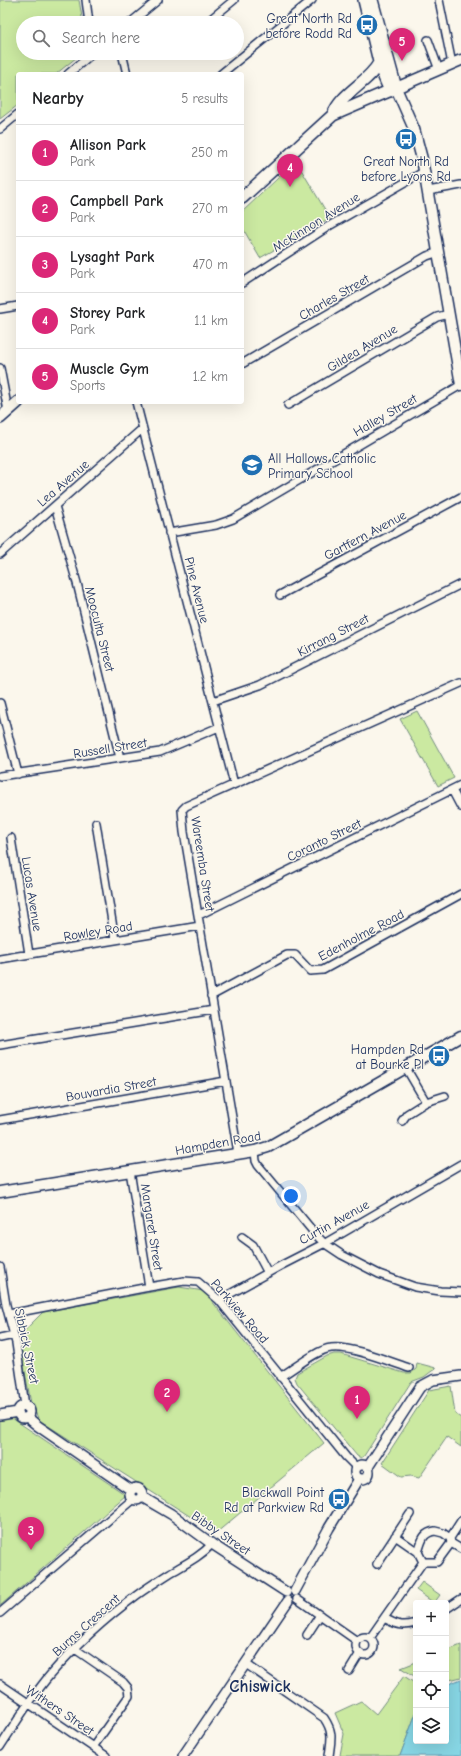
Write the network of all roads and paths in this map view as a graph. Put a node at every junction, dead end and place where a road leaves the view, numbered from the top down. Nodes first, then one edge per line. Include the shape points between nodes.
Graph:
1 (86, 0) edge
2 (158, 0) edge
3 (234, 0) edge
4 (312, 0) edge
5 (364, 0) edge
6 (372, 0) edge
7 (439, 0) edge
8 (88, 16) edge
9 (139, 16) edge
10 (215, 16) edge
11 (428, 40) dead end
12 (244, 55) edge
13 (85, 60) edge
14 (124, 60) edge
15 (238, 60) edge
16 (456, 62) edge
17 (380, 63) junction
18 (439, 70) junction
19 (70, 72) edge
20 (127, 72) edge
21 (223, 72) edge
22 (393, 90) junction
23 (333, 115) junction
24 (16, 116) edge
25 (0, 129) edge
26 (424, 172) junction
27 (461, 185) edge
28 (428, 191) junction
29 (244, 196) edge
30 (439, 252) junction
31 (244, 282) edge
32 (16, 306) edge
33 (0, 309) edge
34 (449, 314) junction
35 (244, 363) edge
36 (0, 368) edge
37 (461, 385) edge
38 (16, 404) edge
39 (136, 404) edge
40 (288, 405) dead end
41 (4, 414) edge
42 (142, 429) junction
43 (461, 497) edge
44 (55, 506) junction
45 (169, 533) junction
46 (0, 554) edge
47 (461, 584) edge
48 (280, 595) dead end
49 (461, 683) edge
50 (213, 701) junction
51 (0, 703) edge
52 (219, 727) junction
53 (120, 758) junction
54 (18, 774) junction
55 (0, 776) edge
56 (234, 784) junction
57 (461, 785) edge
58 (452, 790) junction
59 (461, 807) edge
60 (96, 823) dead end
61 (11, 838) dead end
62 (461, 894) edge
63 (198, 915) junction
64 (200, 926) junction
65 (115, 940) junction
66 (29, 954) junction
67 (0, 959) edge
68 (211, 996) junction
69 (214, 1010) junction
70 (461, 1036) edge
71 (0, 1045) edge
72 (406, 1068) junction
73 (226, 1082) junction
74 (445, 1096) dead end
75 (426, 1102) junction
76 (0, 1120) edge
77 (402, 1122) dead end
78 (255, 1151) junction
79 (238, 1153) junction
80 (461, 1164) edge
81 (130, 1171) junction
82 (0, 1192) edge
83 (242, 1237) dead end
84 (324, 1243) junction
85 (0, 1267) edge
86 (268, 1273) junction
87 (149, 1287) junction
88 (461, 1292) edge
89 (219, 1300) junction
90 (9, 1314) junction
91 (14, 1335) junction
92 (0, 1338) edge
93 (409, 1368) dead end
94 (461, 1376) edge
95 (280, 1377) junction
96 (25, 1406) junction
97 (18, 1412) junction
98 (0, 1415) edge
99 (28, 1417) junction
100 (356, 1467) junction
101 (368, 1467) junction
102 (359, 1479) junction
103 (135, 1495) junction
104 (410, 1514) dead end
105 (461, 1520) edge
106 (394, 1536) junction
107 (450, 1540) junction
108 (212, 1544) junction
109 (461, 1549) edge
110 (418, 1552) junction
111 (423, 1562) junction
112 (376, 1564) dead end
113 (292, 1596) junction
114 (461, 1598) edge
115 (449, 1607) edge
116 (0, 1613) edge
117 (320, 1616) junction
118 (384, 1618) junction
119 (413, 1625) edge
120 (307, 1635) dead end
121 (370, 1638) junction
122 (357, 1641) junction
123 (75, 1649) junction
124 (360, 1654) junction
125 (246, 1664) junction
126 (349, 1671) dead end
127 (0, 1684) edge
128 (29, 1703) junction
129 (0, 1747) edge
130 (93, 1747) junction
131 (106, 1756) edge
132 (183, 1756) edge
133 (329, 1756) edge

1 - 8 street
2 - 9 street
3 - 10 street
4 - 12 street
5 - 17 main road
6 - 22 main road
7 - 16 street
11 - 18 street
13 - 19 street
14 - 20 street
15 - 21 street
16 - 18 main road
17 - 22 main road
17 - 23 main road via 336,107
18 - 22 main road
22 - 23 main road
22 - 26 main road via 407,130 418,145
23 - 29 main road
24 - 25 street
26 - 28 main road
26 - 31 street, McKinnon Avenue via 329,226
27 - 28 street
28 - 30 main road
30 - 34 main road
30 - 35 street, Charles Street via 427,256
32 - 33 street
34 - 37 main road
34 - 40 street, Gildea Avenue via 437,317
36 - 41 street
37 - 45 street, Halley Street via 233,519 220,524
38 - 41 main road
39 - 42 street, Pine Avenue
42 - 44 street, Lea Avenue
42 - 45 street, Pine Avenue
43 - 48 street, Gartfern Avenue
44 - 46 street, Lea Avenue
44 - 53 street, Mooculta Street via 77,583
45 - 50 street, Pine Avenue
47 - 50 street, Kirrang Street via 260,685
49 - 56 street, Wareemba Street
50 - 52 street, Pine Avenue
51 - 54 street
52 - 53 street, Russell Street via 167,750
52 - 56 street, Pine Avenue
53 - 54 street, Russell Street
54 - 55 street, Russell Street
56 - 63 street, Wareemba Street via 182,810
57 - 58 street, Coranto Street
58 - 59 street
58 - 63 street, Coranto Street
60 - 65 street
61 - 66 street, Lucas Avenue
62 - 68 street, Edenholme Road via 323,970 310,971 298,958 290,954
63 - 64 street, Wareemba Street
64 - 65 street, Rowley Road
64 - 68 street, Wareemba Street
65 - 66 street, Rowley Road
66 - 67 street, Rowley Road
68 - 69 street, Wareemba Street
69 - 71 street
69 - 73 street, Wareemba Street
70 - 72 main road, Hampden Road
72 - 75 street
72 - 78 main road, Hampden Road via 268,1147
73 - 76 street, Bouvardia Street
73 - 79 street, Wareemba Street
74 - 75 street
75 - 77 street via 407,1114
78 - 79 main road, Hampden Road
78 - 84 street via 258,1165
79 - 81 main road, Hampden Road
80 - 84 street, Curtin Avenue
81 - 82 main road, Hampden Road
81 - 87 street, Margaret Street
83 - 86 street via 253,1245
84 - 86 street, Curtin Avenue
84 - 88 street via 380,1274 416,1286
85 - 90 street, Sibbick Street
86 - 89 street, Curtin Avenue
87 - 89 street, Parkview Road via 184,1281 198,1282
87 - 90 street, Parkview Road
89 - 95 street, Parkview Road
90 - 91 street, Sibbick Street
91 - 92 street
91 - 96 street, Sibbick Street
93 - 95 street via 344,1348 331,1348
94 - 101 street via 433,1380 420,1387
95 - 100 street, Parkview Road
96 - 97 street via 20,1407
96 - 99 street via 29,1408
97 - 98 street
97 - 99 street via 21,1417
99 - 103 street, Bibby Street
100 - 101 street via 362,1464
100 - 102 street via 355,1474
101 - 102 street via 368,1476
102 - 113 street via 328,1528
103 - 108 street, Bibby Street via 171,1514
103 - 116 street
104 - 106 street
105 - 107 street
106 - 110 street
106 - 112 street
107 - 109 street
107 - 110 street via 435,1531 428,1532
107 - 111 street via 437,1562
108 - 113 street, Bibby Street
108 - 123 street, Burns Crescent via 202,1555 137,1595
110 - 111 street
111 - 118 street
113 - 117 street
113 - 125 street
114 - 115 street
117 - 120 street
117 - 122 street
118 - 119 street via 396,1625
118 - 121 street
121 - 122 street via 363,1637
121 - 124 street via 374,1645 372,1650 368,1654
122 - 124 street via 356,1647
123 - 128 street, Burns Crescent via 50,1675
123 - 130 street via 124,1682 128,1688 129,1696
124 - 126 street
125 - 132 street
125 - 133 street via 324,1718 332,1735
127 - 128 street, Withers Street
128 - 129 street, Burns Crescent
128 - 130 street, Withers Street
130 - 131 street, Withers Street

